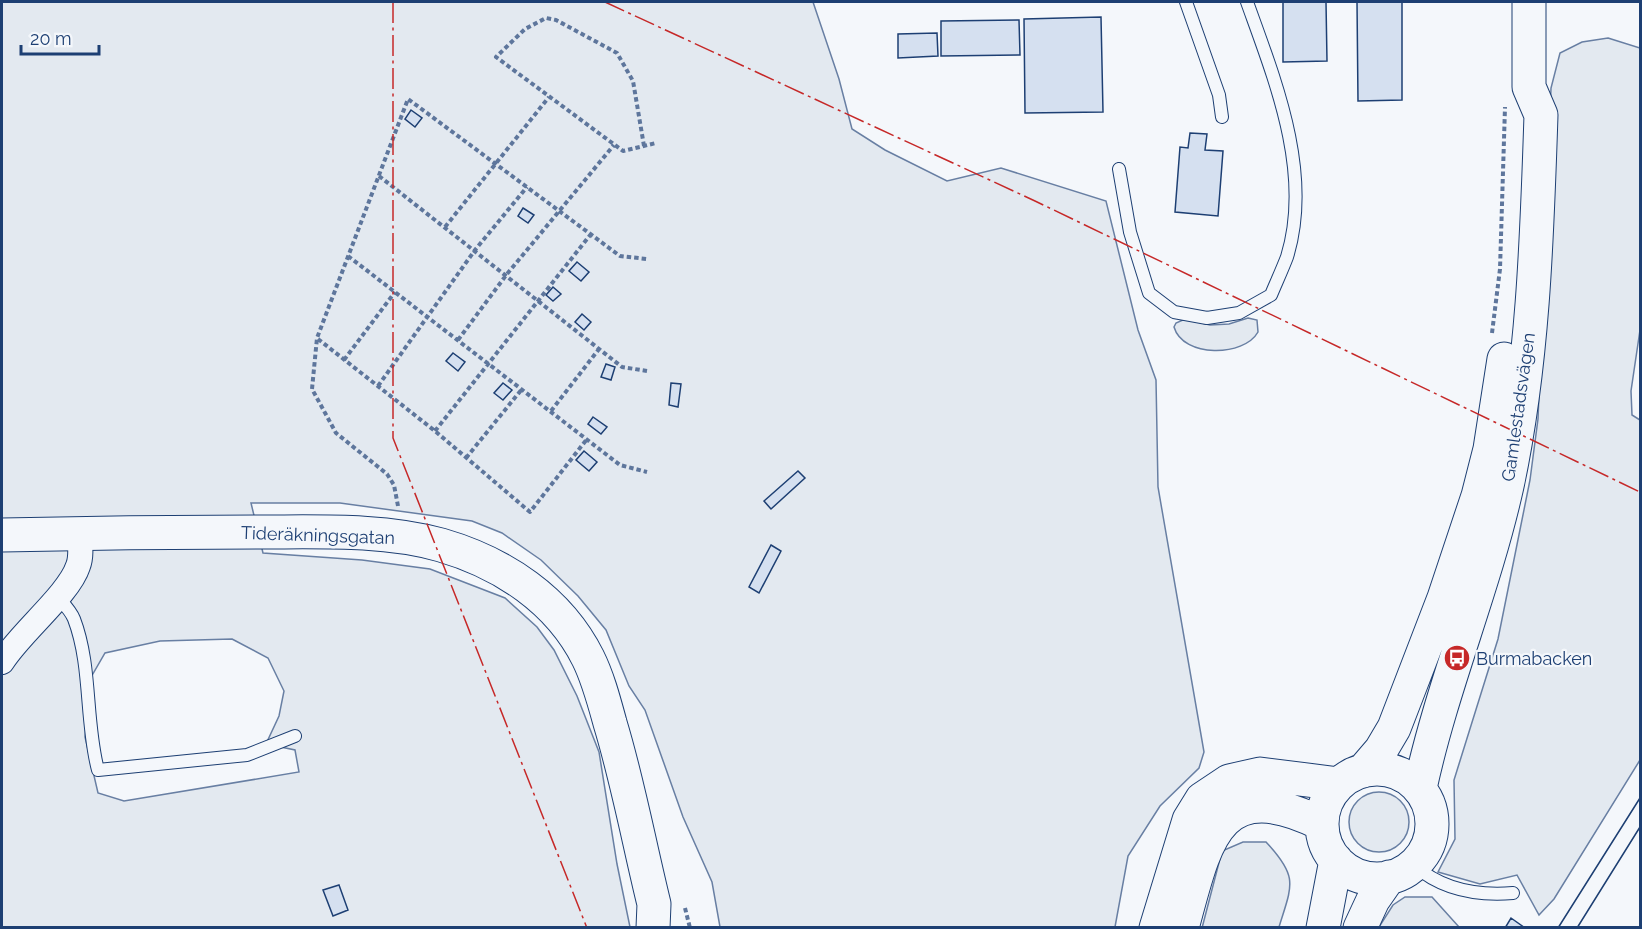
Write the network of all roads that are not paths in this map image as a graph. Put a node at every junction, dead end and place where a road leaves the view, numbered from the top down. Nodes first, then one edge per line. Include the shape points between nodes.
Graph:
1 (1186, 2) edge
2 (1247, 2) edge
3 (1529, 2) edge
4 (1517, 94) junction
5 (1222, 117) dead end
6 (1119, 169) dead end
7 (79, 533) junction
8 (2, 535) edge
9 (57, 596) junction
10 (2, 662) edge
11 (295, 736) dead end
12 (1351, 778) junction
13 (1420, 788) junction
14 (1322, 824) junction
15 (1336, 860) junction
16 (1401, 871) junction
17 (1514, 893) dead end
18 (665, 916) edge
19 (1156, 927) edge
20 (1182, 927) edge
21 (1323, 927) edge
22 (1360, 927) edge

1 - 5 lane via 1219,95
2 - 6 lane via 1268,59 1293,158 1294,210 1287,255 1271,296 1239,313 1207,318 1174,312 1149,293 1130,232
3 - 4 street, Gamlestadsvägen
4 - 12 street, Gamlestadsvägen via 1513,273 1490,449 1463,543 1416,675 1386,742
4 - 13 street, Gamlestadsvägen via 1541,115 1532,298 1516,440 1492,546 1430,741
7 - 8 street, Tideräkningsgatan
7 - 9 street via 78,567
7 - 18 street, Tideräkningsgatan via 366,534 441,545 523,583 554,607 588,659 620,755
9 - 10 street
9 - 11 lane via 73,617 84,671 90,741 98,770 246,755
12 - 13 street via 1390,770
12 - 14 street, Gamlestadsvägen via 1328,800
12 - 19 street via 1260,774 1229,781 1202,799 1189,820
13 - 16 street via 1429,805 1432,832 1426,850
14 - 15 street via 1326,844
14 - 20 street via 1283,808 1263,806 1248,807 1228,817 1207,843
15 - 16 street via 1360,876
15 - 21 street
16 - 17 lane via 1481,895
16 - 22 street via 1373,900

